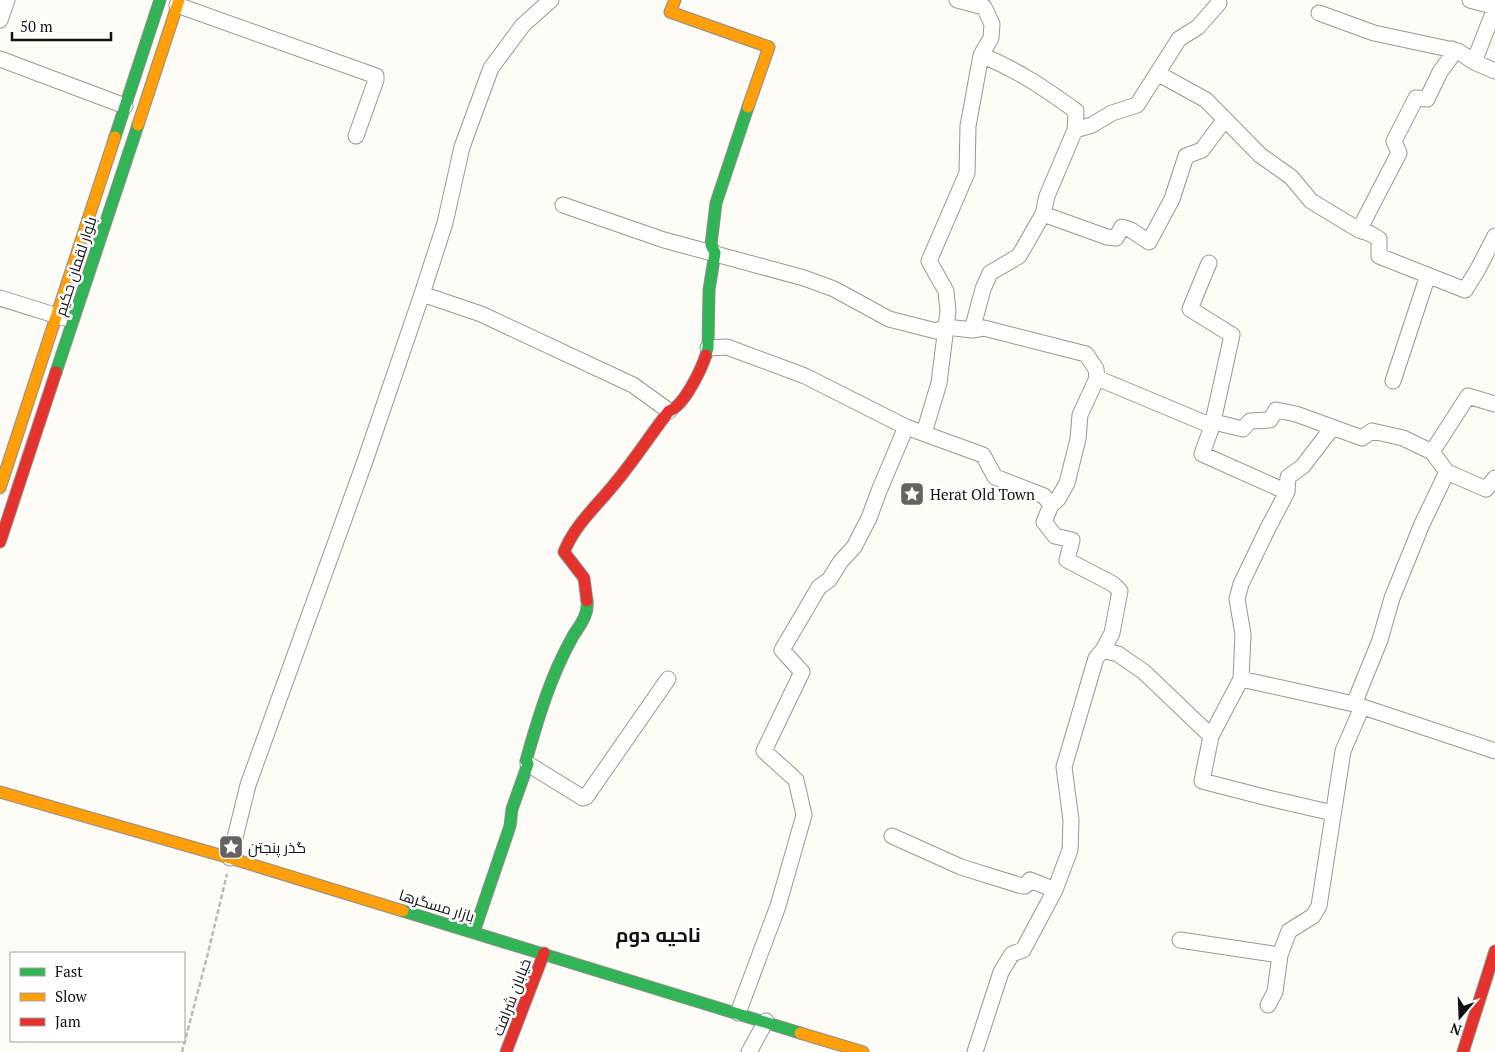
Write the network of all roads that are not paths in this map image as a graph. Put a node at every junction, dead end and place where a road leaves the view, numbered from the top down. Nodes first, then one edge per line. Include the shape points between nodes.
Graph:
1 (7, 0) edge
2 (160, 0) edge
3 (551, 0) edge
4 (675, 0) edge
5 (957, 0) edge
6 (1470, 0) edge
7 (1216, 1) edge
8 (178, 2) edge
9 (1495, 7) edge
10 (1318, 13) dead end
11 (0, 20) edge
12 (1452, 49) junction
13 (981, 55) junction
14 (0, 59) edge
15 (1474, 62) junction
16 (1495, 71) edge
17 (1157, 73) junction
18 (125, 106) junction
19 (1225, 119) junction
20 (1075, 130) junction
21 (356, 136) dead end
22 (563, 205) dead end
23 (1043, 214) junction
24 (1359, 230) junction
25 (1495, 236) edge
26 (715, 253) junction
27 (1209, 263) dead end
28 (1428, 275) junction
29 (422, 294) junction
30 (0, 298) edge
31 (56, 316) junction
32 (73, 320) junction
33 (946, 327) junction
34 (972, 330) junction
35 (708, 348) junction
36 (1096, 378) junction
37 (1393, 381) dead end
38 (1495, 404) edge
39 (668, 411) junction
40 (1212, 426) junction
41 (906, 427) junction
42 (1332, 428) junction
43 (924, 433) junction
44 (1432, 452) junction
45 (1447, 472) junction
46 (1495, 478) edge
47 (0, 488) edge
48 (1287, 492) junction
49 (1051, 505) junction
50 (0, 542) edge
51 (1103, 650) junction
52 (668, 679) dead end
53 (1241, 679) junction
54 (1358, 706) junction
55 (1211, 736) junction
56 (1495, 751) edge
57 (528, 764) junction
58 (0, 792) edge
59 (1333, 813) junction
60 (892, 836) dead end
61 (230, 858) junction
62 (1054, 890) junction
63 (474, 932) junction
64 (1180, 940) dead end
65 (1495, 951) edge
66 (544, 953) junction
67 (1280, 955) junction
68 (1268, 1005) dead end
69 (738, 1013) junction
70 (766, 1021) junction
71 (506, 1052) edge
72 (749, 1052) edge
73 (863, 1052) edge
74 (975, 1052) edge
75 (1463, 1052) edge

1 - 11 street
2 - 18 street, بلوار لقمان حکیم
3 - 29 street via 522,25 492,68 462,147 445,223
4 - 26 street via 670,12 768,47 716,203 711,245
5 - 13 street via 984,7 992,24 991,38
6 - 9 street
7 - 17 street via 1198,27 1179,39
8 - 21 street via 376,76
8 - 32 street, بلوار لقمان حکیم
9 - 15 street
10 - 12 street via 1374,33
12 - 15 street
12 - 24 street via 1452,57 1440,72 1427,99 1416,98 1394,141 1398,153 1393,167
13 - 20 street via 1006,65 1076,111
13 - 33 street via 968,126 967,173 929,261 946,292
14 - 18 street
15 - 16 street
17 - 19 street via 1206,100
17 - 20 street via 1137,105
18 - 31 street, بلوار لقمان حکیم
19 - 23 street via 1202,150 1186,156 1172,199 1149,242 1132,230 1122,228 1116,238 1107,237
19 - 24 street via 1260,155 1291,177 1311,202
20 - 23 street via 1047,196
22 - 26 street via 664,240
23 - 34 street via 1019,256 990,273
24 - 28 street via 1379,239 1379,256
25 - 28 street via 1465,290
26 - 33 street via 834,289 889,319 936,331
26 - 35 street via 709,290
27 - 40 street via 1190,309 1232,335
28 - 37 street
29 - 39 street via 481,314 633,385
29 - 61 street via 248,785
30 - 31 street
31 - 32 street
31 - 47 street, بلوار لقمان حکیم
32 - 50 street, بلوار لقمان حکیم
33 - 34 street
33 - 43 street via 939,383
34 - 36 street via 984,328 1086,354 1096,369
35 - 39 street via 694,382 675,409
35 - 41 street via 727,347 805,376
36 - 40 street
36 - 49 street via 1080,415 1067,483
38 - 44 street via 1468,396
39 - 57 street via 567,544 564,552 584,578 588,610 564,652 540,712 526,761
40 - 42 street via 1218,423 1243,429 1250,421 1270,420 1276,410
40 - 48 street via 1202,454
41 - 43 street
41 - 69 street via 854,547 828,580 819,586 782,650 802,672 764,752 796,780 804,815 778,906
42 - 44 street via 1362,438 1372,431 1403,438
42 - 48 street via 1303,466 1288,477
43 - 49 street via 982,455 995,477 1044,496
44 - 45 street
45 - 46 street via 1486,489
45 - 54 street via 1396,590
48 - 53 street via 1241,584 1237,599 1243,634
49 - 51 street via 1044,522 1055,536 1072,540 1067,560 1113,584 1120,591 1112,633
51 - 55 street via 1118,654 1144,672
51 - 62 street via 1096,658 1064,766 1071,820 1070,850
52 - 57 street via 586,797
53 - 54 street
53 - 55 street
54 - 56 street
54 - 59 street via 1343,751
55 - 59 street via 1202,781
57 - 63 street
58 - 61 street, بازار مسگرها
59 - 67 street via 1319,906 1313,916 1289,931
60 - 62 street via 961,866 1022,886 1030,880
61 - 63 street, بازار مسگرها
62 - 74 street via 1023,950 1012,954 1001,972
63 - 66 street, بازار مسگرها
64 - 67 street
65 - 75 street
66 - 69 street, بازار مسگرها
66 - 71 street, خیابان شرافت
67 - 68 street via 1275,992
69 - 70 street, بازار مسگرها
70 - 72 street
70 - 73 street, بازار مسگرها

